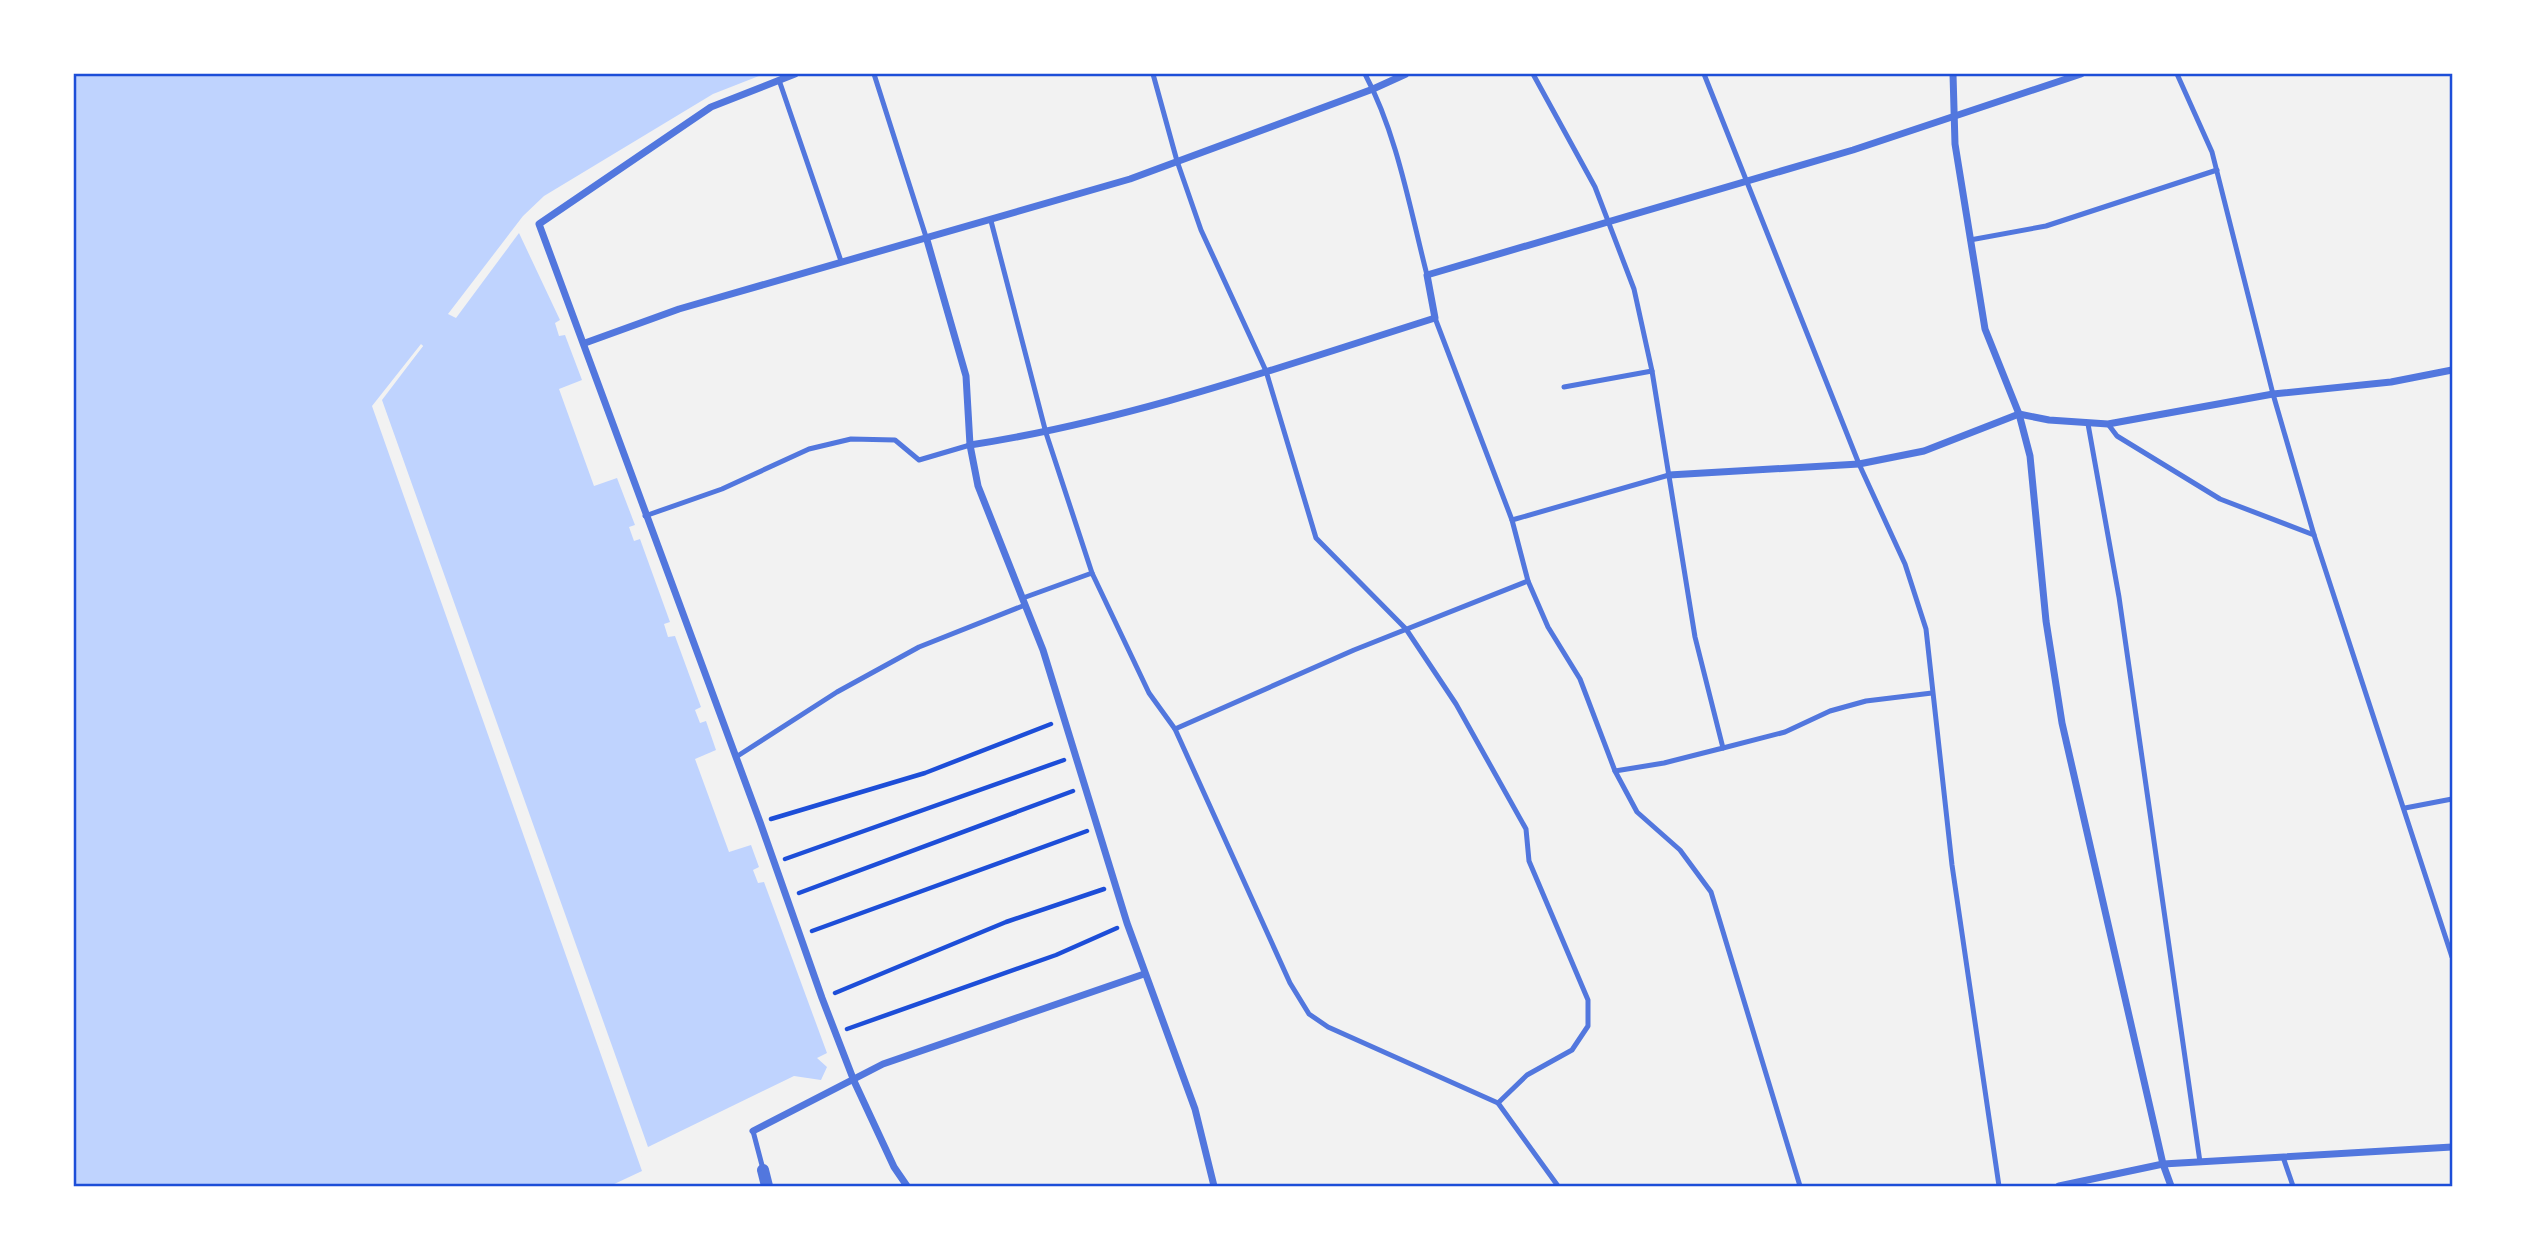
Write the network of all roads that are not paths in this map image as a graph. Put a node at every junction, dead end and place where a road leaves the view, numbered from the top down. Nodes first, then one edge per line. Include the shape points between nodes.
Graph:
1 (794, 74) edge
2 (874, 74) edge
3 (1153, 74) edge
4 (1365, 74) edge
5 (1406, 74) edge
6 (1533, 74) edge
7 (1704, 74) edge
8 (1953, 74) edge
9 (2081, 74) edge
10 (2177, 74) edge
11 (779, 80) junction
12 (1373, 89) junction
13 (1954, 117) junction
14 (1177, 162) junction
15 (2217, 170) junction
16 (1746, 183) junction
17 (991, 221) junction
18 (1608, 223) junction
19 (927, 240) junction
20 (1970, 240) junction
21 (841, 261) junction
22 (1427, 275) junction
23 (1435, 318) junction
24 (585, 343) junction
25 (2452, 370) edge
26 (1266, 371) junction
27 (1652, 371) junction
28 (1564, 387) dead end
29 (2273, 394) junction
30 (2019, 414) junction
31 (2088, 424) junction
32 (2108, 424) junction
33 (1046, 433) junction
34 (970, 445) junction
35 (1859, 464) junction
36 (1670, 475) junction
37 (645, 516) junction
38 (1512, 520) junction
39 (2315, 535) junction
40 (1092, 573) junction
41 (1528, 581) junction
42 (1024, 602) junction
43 (1406, 629) junction
44 (1932, 693) junction
45 (1175, 729) junction
46 (1723, 748) junction
47 (736, 757) junction
48 (1615, 771) junction
49 (2452, 799) edge
50 (2405, 808) junction
51 (2452, 957) edge
52 (1144, 974) junction
53 (854, 1081) junction
54 (1497, 1103) junction
55 (753, 1131) joint
56 (2452, 1147) edge
57 (2283, 1157) junction
58 (2200, 1162) junction
59 (2163, 1164) junction
60 (763, 1170) joint
61 (767, 1186) edge
62 (907, 1186) edge
63 (1214, 1186) edge
64 (1558, 1186) edge
65 (1800, 1186) edge
66 (1999, 1186) edge
67 (2059, 1186) edge
68 (2171, 1186) edge
69 (2293, 1186) edge

1 - 11 street
2 - 19 lane
3 - 14 lane
4 - 12 lane
5 - 12 street
6 - 18 lane via 1595,187
7 - 16 lane
8 - 13 street
9 - 13 street
10 - 15 lane
11 - 21 lane
11 - 24 street via 711,107 538,224
12 - 14 street
12 - 22 lane
13 - 16 street
13 - 20 street
14 - 17 street
14 - 26 lane via 1201,230
15 - 20 lane via 2046,226
15 - 29 lane
16 - 18 street
16 - 35 lane
17 - 19 street
17 - 33 lane
18 - 22 street
18 - 27 lane via 1634,289
19 - 21 street
19 - 34 street via 966,376
20 - 30 street via 1985,329
21 - 24 street via 678,309
22 - 23 street
23 - 26 street
23 - 38 lane
24 - 37 street
25 - 29 street via 2391,383
26 - 33 street
26 - 43 lane via 1316,538
27 - 28 lane
27 - 36 lane
29 - 32 street
29 - 39 lane
30 - 31 street
30 - 35 street via 1924,451
30 - 59 street via 2030,456 2046,621 2062,723
31 - 32 street
31 - 58 lane via 2119,597
32 - 39 lane via 2117,436 2220,499
33 - 34 street
33 - 40 lane
34 - 37 lane via 919,460 895,440 851,439 809,449 722,489
34 - 42 street via 978,486
35 - 36 street
35 - 44 lane via 1916,596 1926,629
36 - 38 lane
36 - 46 lane via 1695,637
37 - 47 street
38 - 41 lane
39 - 50 lane
40 - 42 lane
40 - 45 lane via 1149,693
41 - 43 lane
41 - 48 lane via 1548,627 1580,679
42 - 47 lane via 919,647 837,692
42 - 52 street
43 - 45 lane
43 - 54 lane via 1456,704 1527,829 1530,861 1588,1000 1588,1026 1572,1050 1527,1075
44 - 46 lane via 1830,711 1785,732
44 - 66 lane
45 - 54 lane via 1290,983 1309,1014 1328,1027
46 - 48 lane
47 - 53 street
48 - 65 lane via 1637,812 1680,850 1711,892
49 - 50 lane
50 - 51 lane
52 - 53 street via 883,1064
52 - 63 street via 1195,1109
53 - 55 street
53 - 62 street
54 - 64 lane
55 - 60 lane
56 - 57 street
57 - 58 street
57 - 69 lane
58 - 59 street
59 - 67 street
59 - 68 street
60 - 61 street

